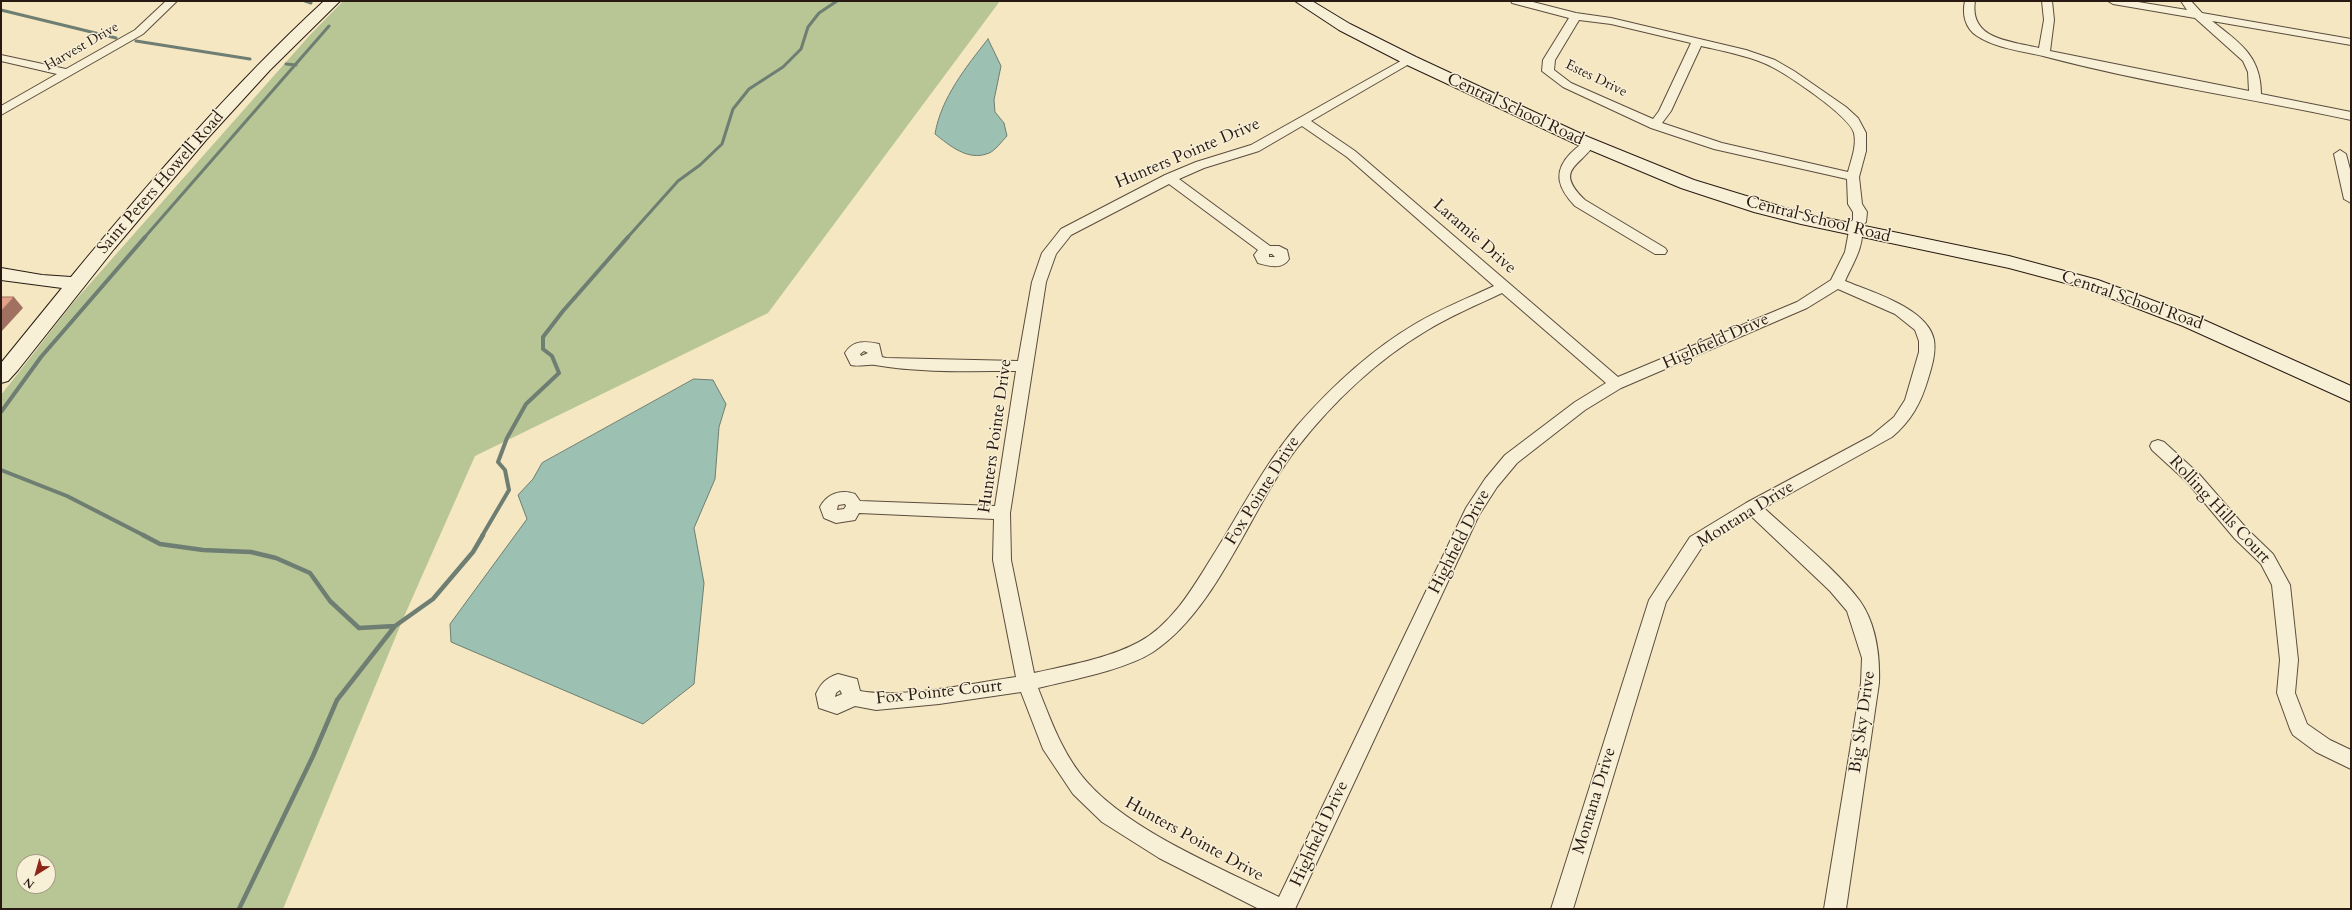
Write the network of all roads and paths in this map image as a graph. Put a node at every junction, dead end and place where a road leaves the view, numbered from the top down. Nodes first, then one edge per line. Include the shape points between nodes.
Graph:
1 (172, 1) edge
2 (333, 1) edge
3 (1302, 1) edge
4 (1516, 1) edge
5 (1970, 1) edge
6 (2047, 1) edge
7 (2113, 1) edge
8 (2186, 1) edge
9 (2198, 15) junction
10 (1576, 16) junction
11 (1697, 42) junction
12 (2351, 42) edge
13 (2044, 53) junction
14 (1, 58) edge
15 (1410, 60) junction
16 (68, 73) junction
17 (2255, 96) junction
18 (1, 111) edge
19 (2351, 116) edge
20 (1304, 122) junction
21 (1655, 125) junction
22 (1588, 145) junction
23 (2340, 154) dead end
24 (1853, 177) junction
25 (1170, 178) junction
26 (2351, 194) edge
27 (1855, 227) junction
28 (1267, 250) dead end
29 (1660, 250) dead end
30 (1, 274) edge
31 (76, 283) junction
32 (1837, 283) junction
33 (1503, 287) junction
34 (873, 359) dead end
35 (1025, 366) junction
36 (1, 376) edge
37 (1616, 384) junction
38 (2351, 395) edge
39 (2158, 446) dead end
40 (855, 507) dead end
41 (1752, 507) junction
42 (1002, 513) junction
43 (1027, 683) junction
44 (851, 697) dead end
45 (2351, 760) edge
46 (1283, 909) edge
47 (1562, 909) edge
48 (1835, 909) edge

1 - 16 street, Harvest Drive via 160,15 138,32
2 - 31 main road, Saint Peters Howell Road via 257,72
3 - 15 main road, Central School Road via 1349,30
4 - 10 street
5 - 13 street via 1971,21 1981,33
6 - 13 street via 2049,20
7 - 9 street
8 - 9 street
9 - 12 street
9 - 17 street via 2240,50 2251,64
10 - 11 street via 1611,21
10 - 21 street, Estes Drive via 1549,60 1548,71 1567,85
11 - 21 street via 1665,111
11 - 24 street via 1746,53 1770,62 1842,110 1854,122 1860,133 1860,151
13 - 17 street via 2107,68
14 - 16 street
15 - 20 street, Hunters Pointe Drive via 1349,93
15 - 22 main road, Central School Road
16 - 18 street, Harvest Drive
17 - 19 street
20 - 25 street, Hunters Pointe Drive via 1255,148
20 - 33 street, Laramie Drive via 1351,154
21 - 24 street, Estes Drive via 1718,146
22 - 27 main road, Central School Road via 1676,181 1767,210
22 - 29 street via 1574,156 1565,168 1564,176 1571,195 1580,203
23 - 26 street
24 - 27 street via 1855,204 1848,208 1847,219
25 - 28 street
25 - 35 street, Hunters Pointe Drive via 1066,232 1049,253 1039,282
27 - 32 street via 1852,252
27 - 38 main road, Central School Road via 2088,283 2189,320
30 - 31 main road via 42,281
31 - 36 main road, Saint Peters Howell Road
32 - 37 street, Highfield Drive via 1802,305
32 - 41 street, Montana Drive via 1898,311 1921,329 1925,335 1926,361 1915,399 1894,428 1878,440
33 - 37 street, Laramie Drive
33 - 43 street, Fox Pointe Drive via 1418,330 1359,373 1290,446 1196,598 1186,612 1160,636 1146,647 1107,663
34 - 35 street via 914,365
35 - 42 street, Hunters Pointe Drive
37 - 46 street, Highfield Drive via 1580,406 1511,459 1478,503
39 - 45 street, Rolling Hills Court via 2193,478 2241,534 2267,559 2281,585 2289,660 2286,693 2300,729 2323,746
40 - 42 street
41 - 47 street, Montana Drive via 1696,542 1658,600
41 - 48 street, Big Sky Drive via 1836,586 1854,607 1871,658 1870,683
42 - 43 street, Hunters Pointe Drive via 1003,567
43 - 44 street, Fox Pointe Court via 876,702
43 - 46 street, Hunters Pointe Drive via 1050,743 1080,788 1093,801 1127,827 1166,851

